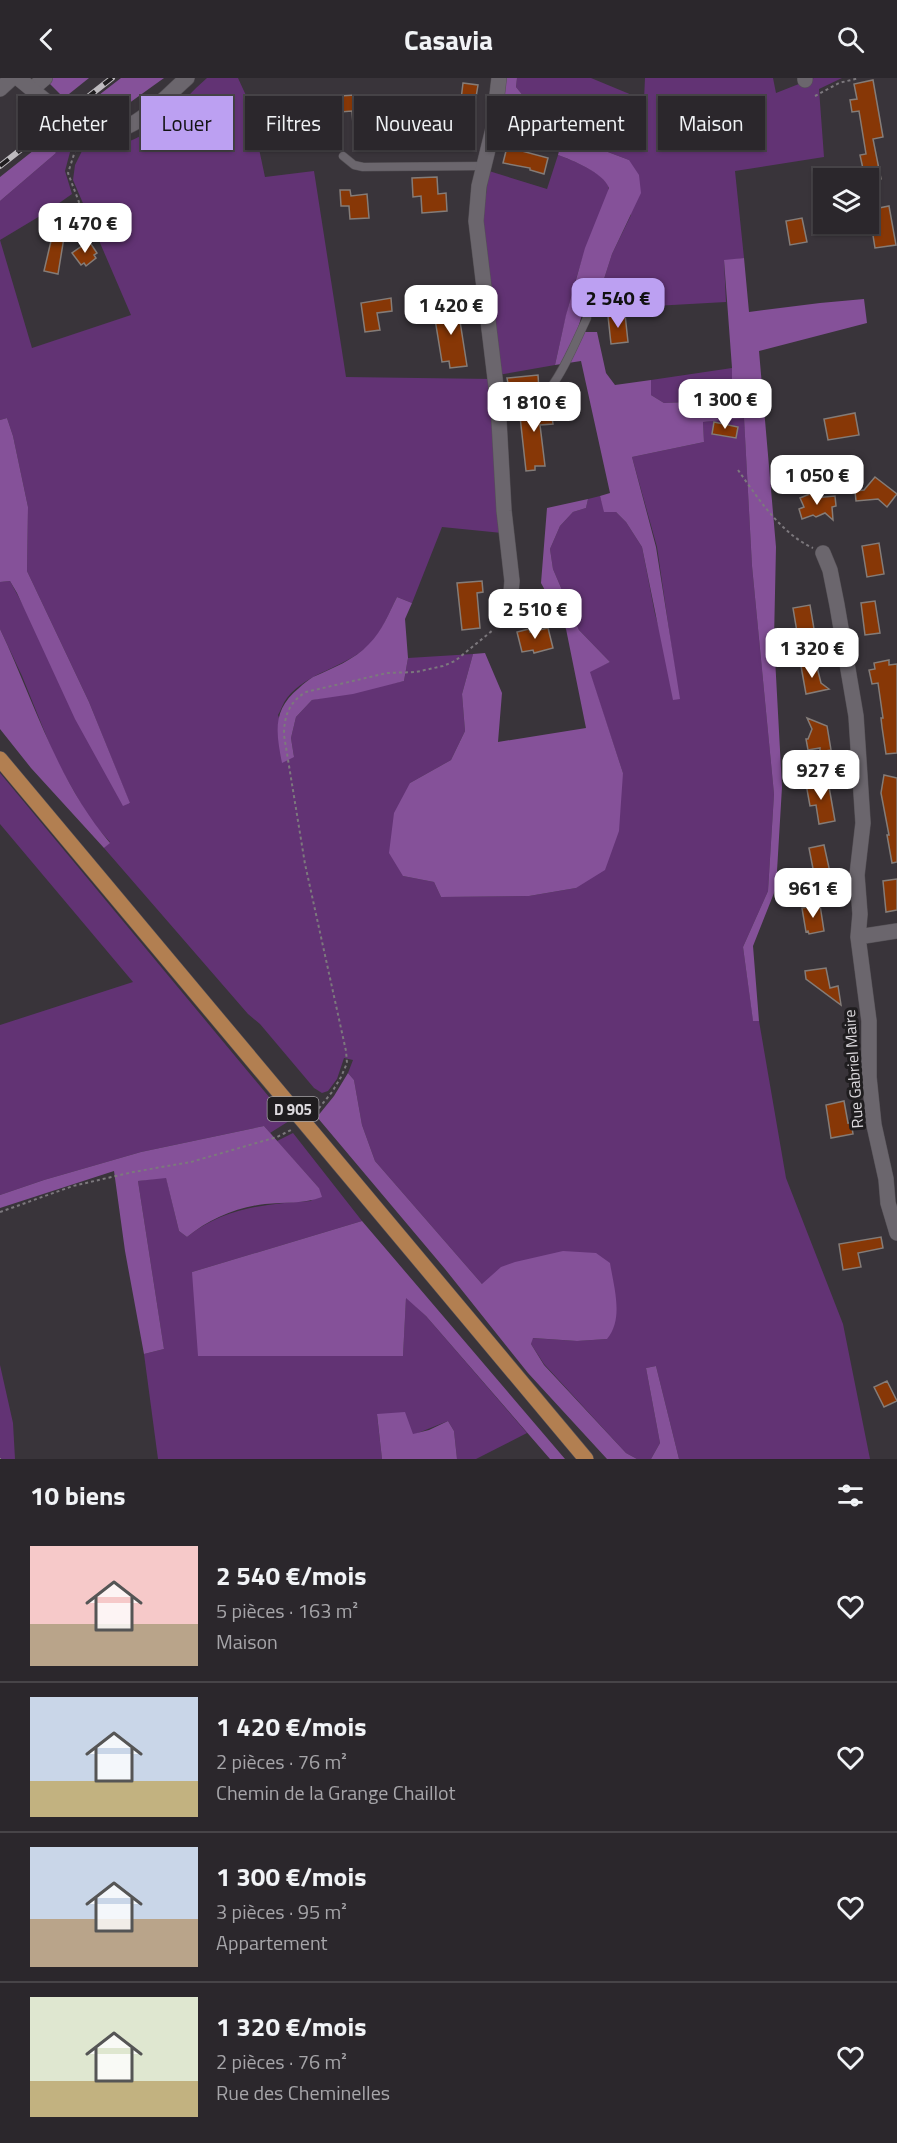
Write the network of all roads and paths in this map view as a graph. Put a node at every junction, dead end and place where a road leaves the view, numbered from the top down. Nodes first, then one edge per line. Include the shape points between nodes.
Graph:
1 (12, 78) edge
2 (18, 78) edge
3 (45, 78) edge
4 (187, 78) edge
5 (499, 78) edge
6 (859, 78) edge
7 (0, 89) edge
8 (32, 89) junction
9 (41, 96) edge
10 (814, 96) dead end
11 (129, 125) edge
12 (75, 150) edge
13 (343, 156) dead end
14 (483, 166) junction
15 (91, 234) dead end
16 (587, 318) dead end
17 (498, 403) junction
18 (738, 470) dead end
19 (823, 553) joint
20 (503, 620) joint
21 (0, 759) edge
22 (897, 931) edge
23 (858, 937) junction
24 (304, 1122) junction
25 (891, 1178) edge
26 (0, 1212) edge
27 (897, 1233) edge
28 (586, 1459) edge

1 - 7 street
2 - 8 street
3 - 8 street
4 - 11 street
5 - 14 street via 493,129
6 - 10 path via 839,82
8 - 9 street
12 - 15 path via 68,173
13 - 14 lane via 363,167
14 - 17 street via 477,234
16 - 17 lane via 568,359 544,395
17 - 20 street via 512,581
18 - 19 path via 758,499 800,542
19 - 23 street, Rue Gabriel Maire via 836,597 856,716 863,823 857,875
20 - 24 path via 455,661 443,666 387,673 306,692 288,709 284,735 307,872 347,1063 332,1092
21 - 24 main road, D 905
22 - 23 street
23 - 25 street, Rue Gabriel Maire via 869,1020 871,1101
24 - 26 path via 277,1137 191,1162 73,1186
24 - 28 main road, D 905
25 - 27 street, Rue Gabriel Maire via 888,1203

